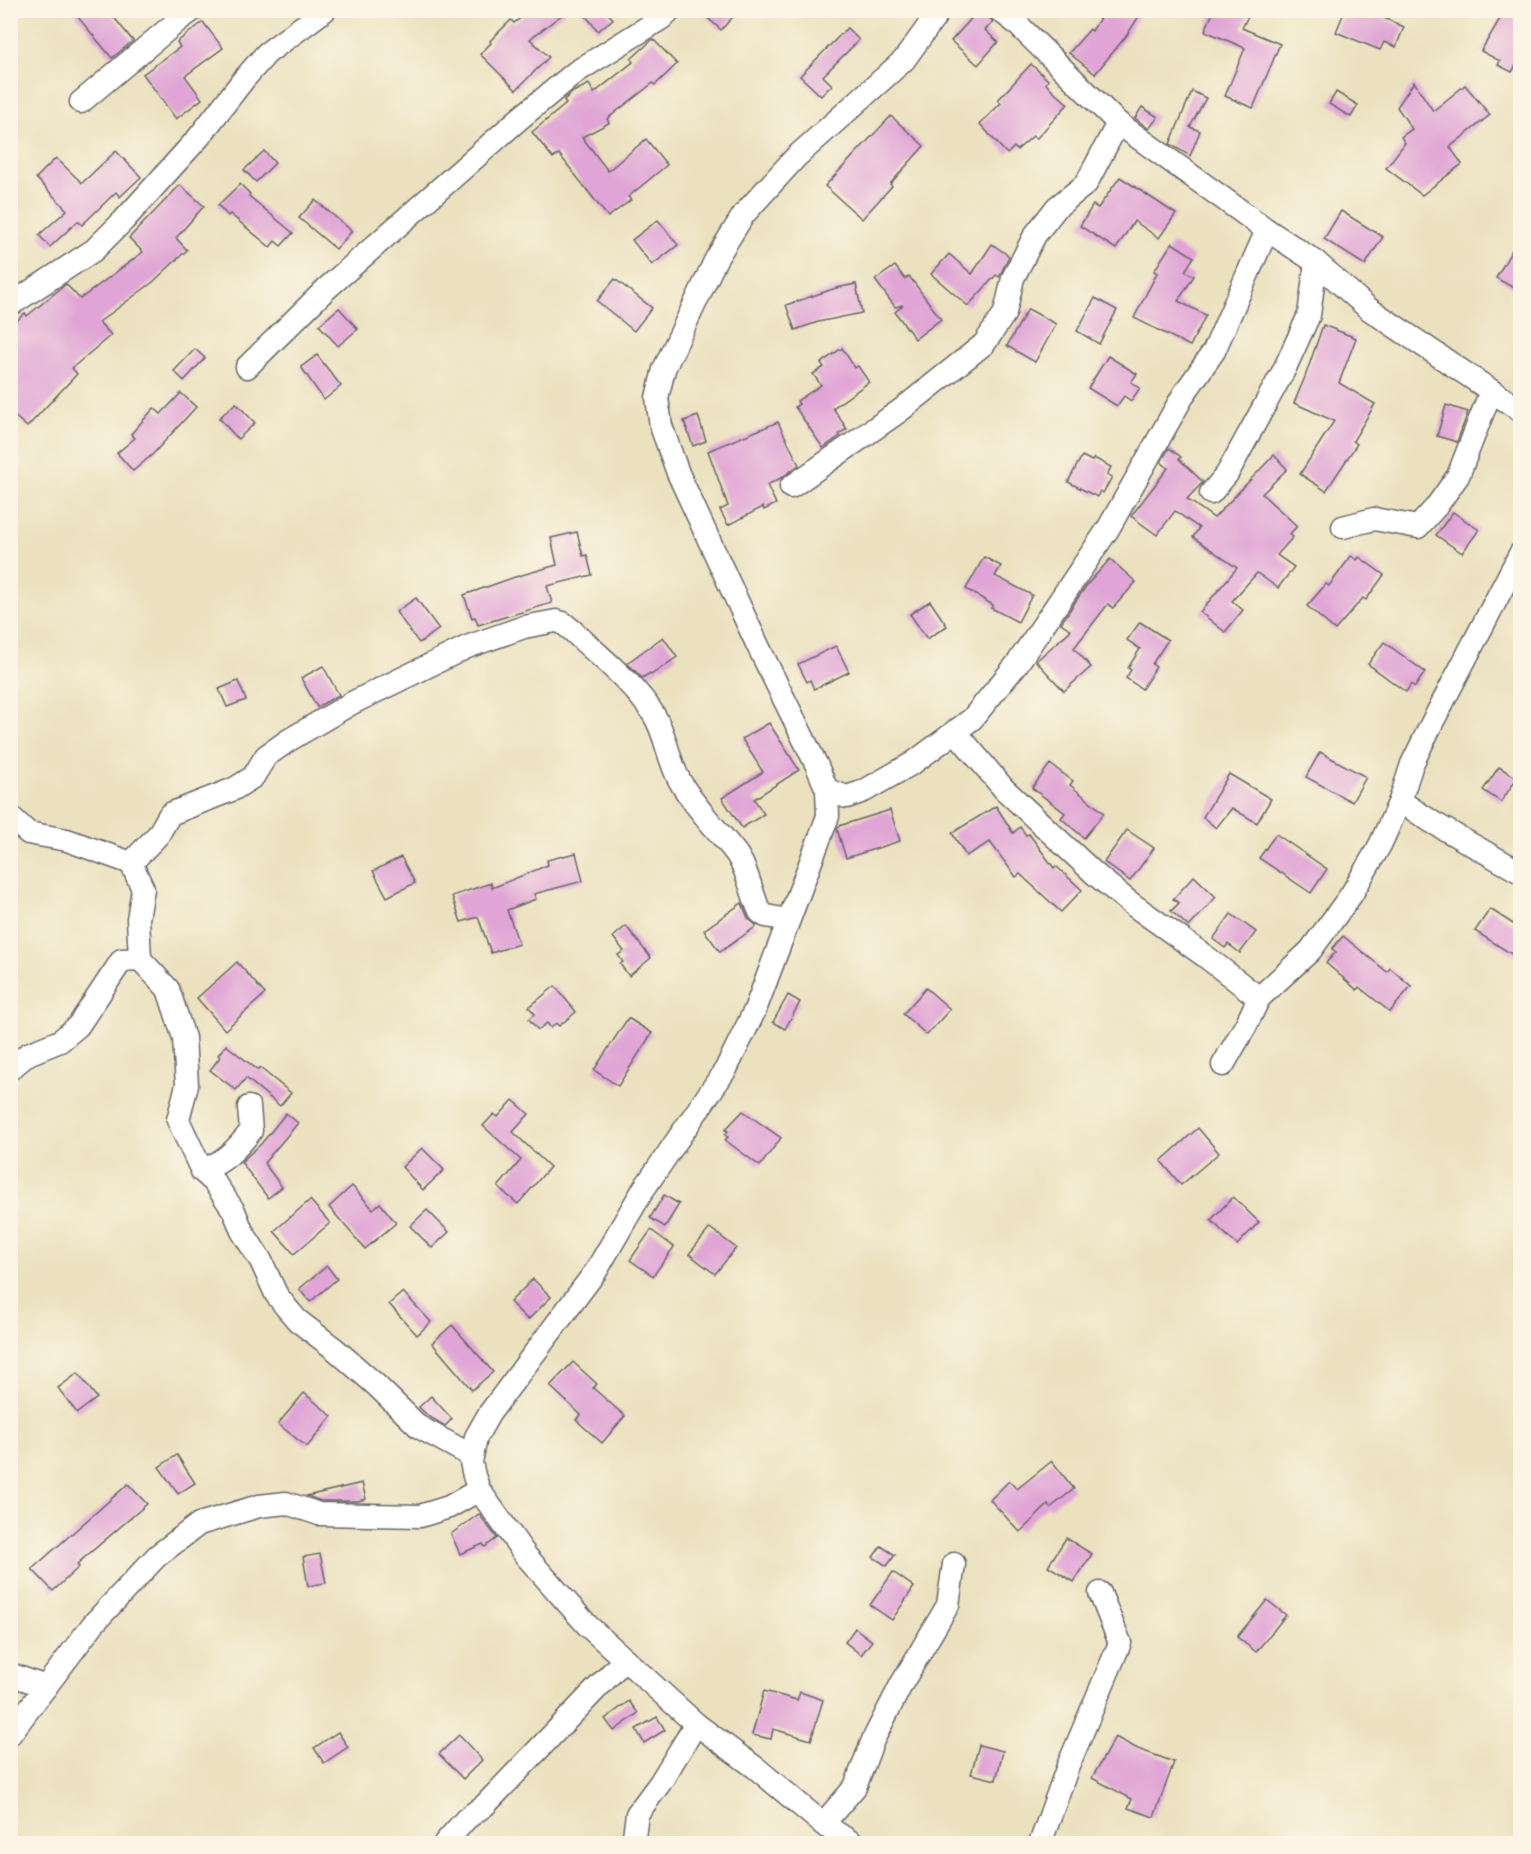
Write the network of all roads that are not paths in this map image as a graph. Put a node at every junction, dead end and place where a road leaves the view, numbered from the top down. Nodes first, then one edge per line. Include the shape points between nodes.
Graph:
1 (326, 10) edge
2 (670, 10) edge
3 (940, 10) edge
4 (999, 10) edge
5 (182, 13) edge
6 (81, 102) dead end
7 (1118, 123) junction
8 (1267, 230) junction
9 (1316, 262) junction
10 (10, 305) edge
11 (247, 367) dead end
12 (1491, 391) junction
13 (1521, 410) edge
14 (791, 487) dead end
15 (1211, 494) dead end
16 (1343, 527) dead end
17 (1521, 554) edge
18 (955, 731) junction
19 (827, 790) junction
20 (1400, 801) junction
21 (10, 816) edge
22 (131, 863) junction
23 (1521, 872) edge
24 (788, 920) junction
25 (140, 959) junction
26 (1259, 998) junction
27 (1223, 1065) dead end
28 (10, 1069) edge
29 (249, 1107) dead end
30 (202, 1171) junction
31 (472, 1456) junction
32 (479, 1490) junction
33 (954, 1564) dead end
34 (1100, 1593) dead end
35 (625, 1659) junction
36 (10, 1674) edge
37 (46, 1687) junction
38 (696, 1724) junction
39 (10, 1734) edge
40 (823, 1824) junction
41 (444, 1844) edge
42 (633, 1844) edge
43 (854, 1844) edge
44 (1040, 1844) edge

1 - 10 street via 267,53 199,137 94,250
2 - 11 street via 576,72 519,119 326,289
3 - 19 street via 904,60 796,157 744,214 716,259 664,369 657,398 678,473
4 - 7 street
5 - 6 street
7 - 8 street
7 - 14 street via 1086,184 1057,207 1035,235 1013,278 1005,313 984,344 901,410
8 - 9 street
8 - 18 street via 1214,351 1184,394 1108,529 1017,664 972,719
9 - 12 street via 1369,309
9 - 15 street via 1309,315 1284,370 1227,474
12 - 13 street
12 - 16 street via 1458,476 1418,526 1374,519
17 - 20 street via 1412,764
18 - 19 street via 913,763 864,791 847,797
18 - 26 street via 1004,789 1095,874
19 - 24 street via 828,816
20 - 23 street
20 - 26 street via 1380,845 1344,904 1310,951
21 - 22 street via 28,833 67,840
22 - 24 street via 158,835 170,814 234,789 253,777 266,756 352,703 467,647 524,627 556,621 574,632 638,693 655,716 680,783 741,862 760,912
22 - 25 street via 142,889 138,919
24 - 31 street via 755,1010 726,1069 643,1191 596,1270 489,1414 476,1437
25 - 28 street via 122,960 78,1026 60,1041 28,1054
25 - 30 street via 168,989 184,1038 188,1085 178,1120
26 - 27 street
29 - 30 street via 251,1131 234,1152
30 - 31 street via 223,1193 276,1294 297,1320 368,1378 419,1427
31 - 32 street
32 - 35 street via 526,1556 588,1626
32 - 37 street via 449,1507 420,1516 319,1514 286,1503 259,1506 199,1524 157,1556 134,1580 94,1623
33 - 40 street via 948,1605 902,1683 855,1787
34 - 44 street via 1120,1643
35 - 38 street
35 - 41 street
36 - 37 street
37 - 39 street
38 - 40 street
38 - 42 street via 637,1814
40 - 43 street

